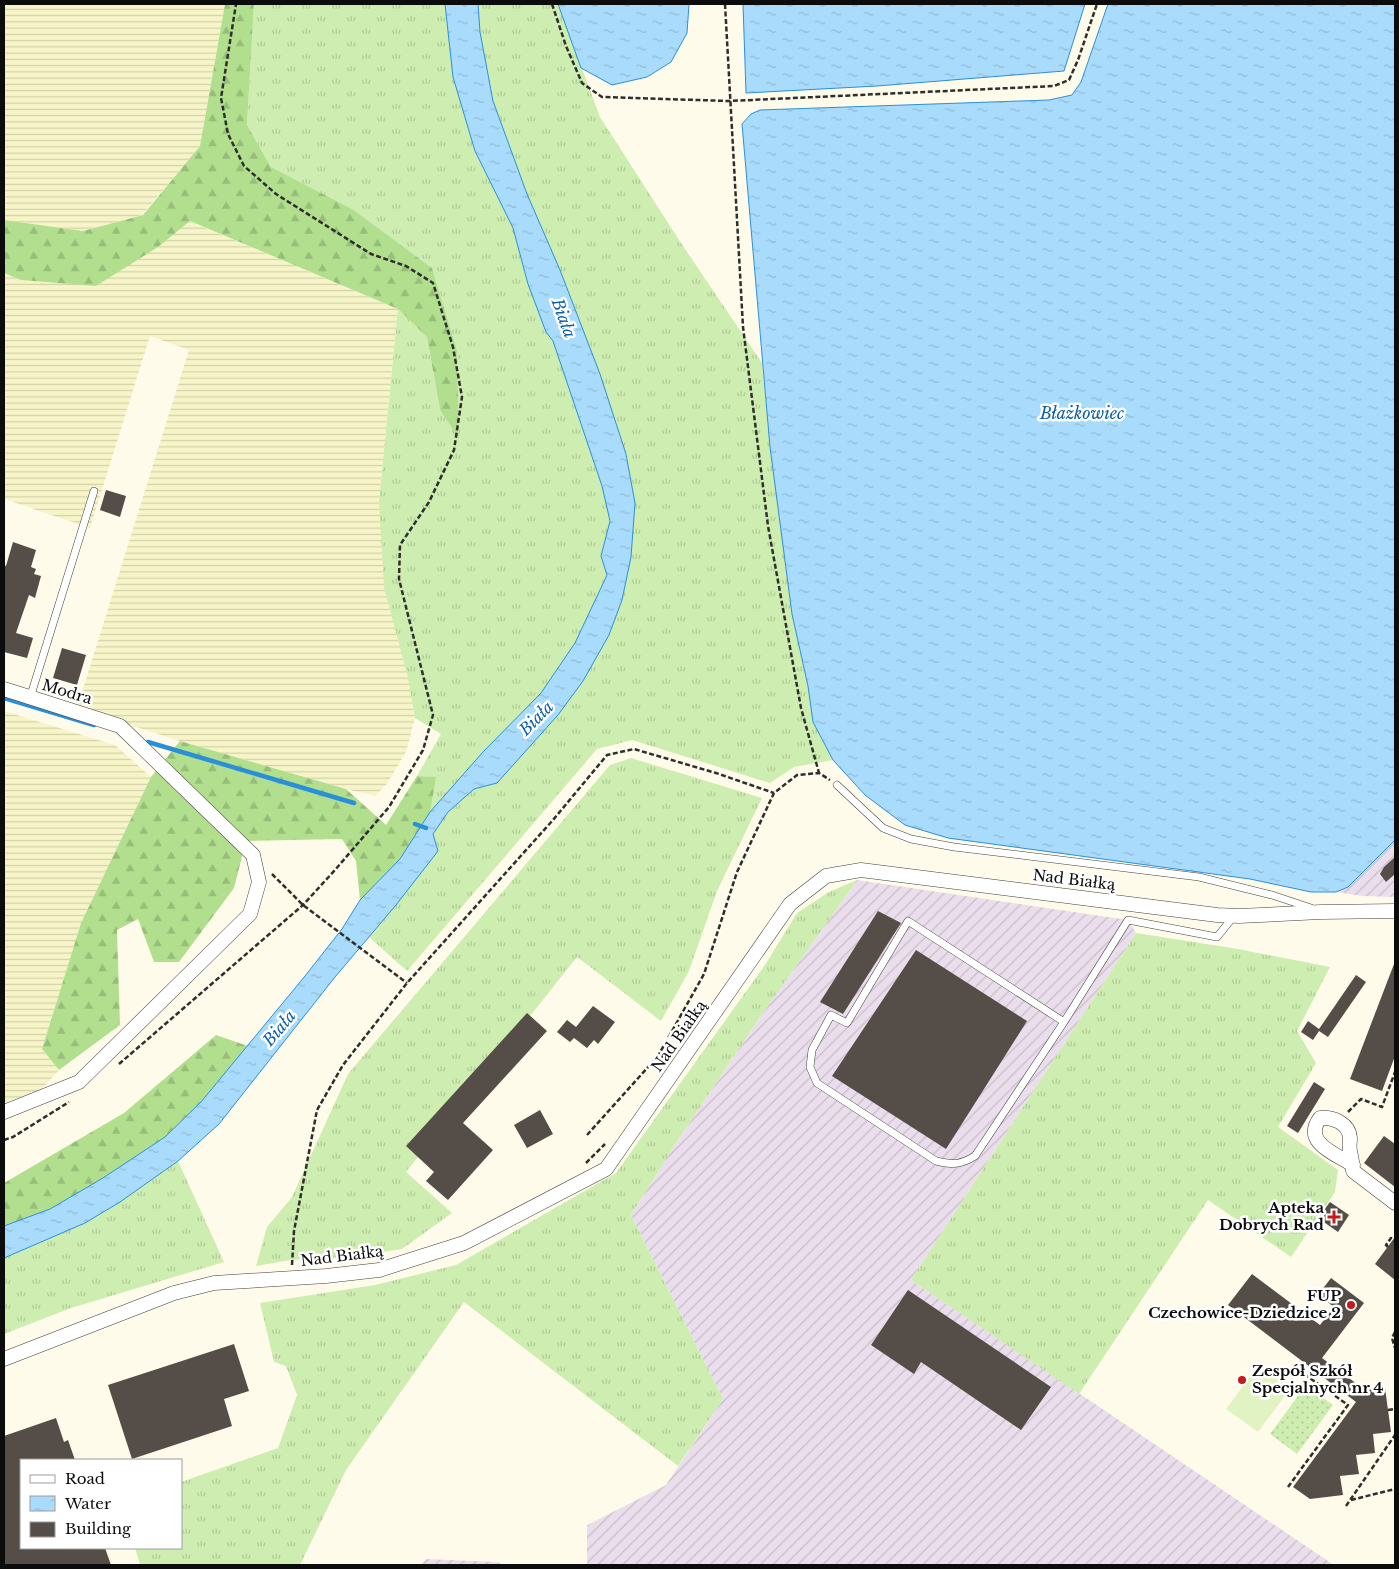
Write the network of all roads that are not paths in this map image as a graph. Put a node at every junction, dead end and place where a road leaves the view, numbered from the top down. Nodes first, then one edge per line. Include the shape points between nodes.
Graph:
1 (94, 491) dead end
2 (4, 689) edge
3 (30, 698) junction
4 (838, 785) road end
5 (1395, 910) edge
6 (1321, 912) junction
7 (1234, 916) junction
8 (1064, 1022) junction
9 (4, 1112) edge
10 (1353, 1165) junction
11 (1395, 1202) edge
12 (4, 1359) edge

1 - 3 lane
2 - 3 street, Modra
3 - 9 street, Modra via 120,726 253,855 259,882 250,914 79,1082
4 - 6 lane via 883,828 911,839 954,848 1199,877 1272,895
5 - 6 street, Nad Białką
6 - 7 street, Nad Białką
7 - 8 lane via 1217,937 1128,920
7 - 12 street, Nad Białką via 862,870 826,876 790,904 606,1169 464,1243 379,1270 198,1287 174,1293
8 - 8 lane via 908,921 847,1023 831,1015 812,1050 810,1067 817,1083 936,1161 964,1163 975,1156
10 - 10 street via 1322,1146 1315,1135 1320,1118 1328,1117 1346,1126
10 - 11 street via 1353,1171

